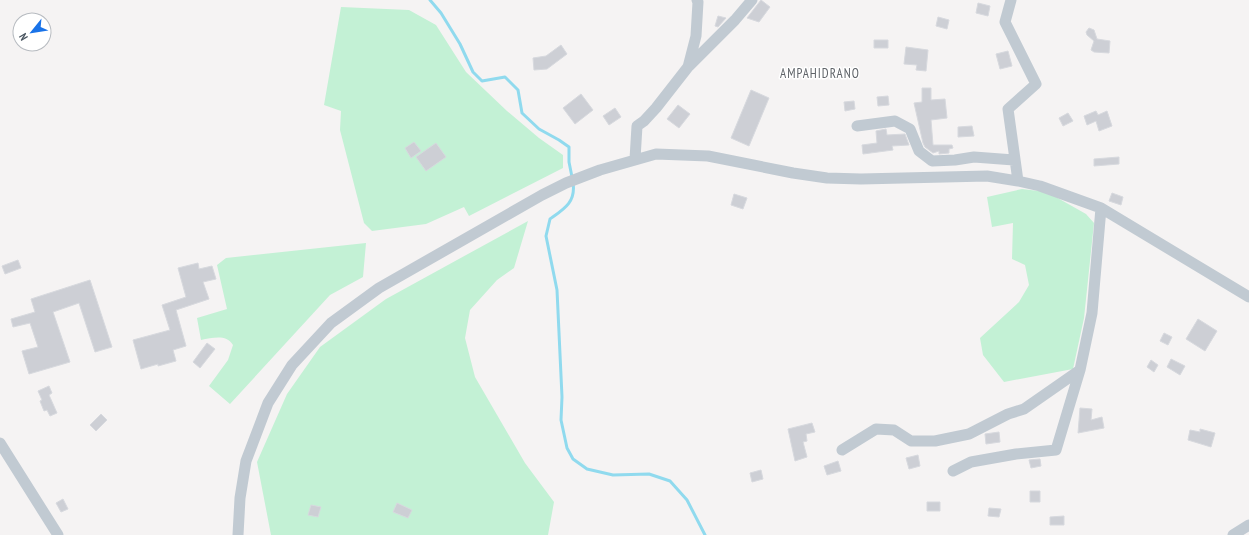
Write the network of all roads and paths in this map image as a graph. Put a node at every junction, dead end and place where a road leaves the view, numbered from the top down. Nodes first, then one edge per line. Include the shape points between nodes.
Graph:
1 (697, 0) edge
2 (752, 0) edge
3 (1011, 0) edge
4 (688, 67) junction
5 (857, 126) dead end
6 (635, 159) junction
7 (1014, 160) junction
8 (1018, 181) junction
9 (1101, 208) junction
10 (1249, 297) edge
11 (1080, 370) junction
12 (0, 443) edge
13 (842, 450) dead end
14 (953, 471) dead end
15 (1249, 526) edge
16 (58, 535) edge
17 (238, 535) edge
18 (1233, 535) edge

1 - 4 street via 696,36
2 - 4 street
3 - 7 street via 1005,22 1036,84 1008,109
4 - 6 street via 656,108 637,126
5 - 7 street via 895,121 910,129 919,151 932,161 974,157
6 - 8 street via 656,154 688,154 827,178 987,176
6 - 17 street via 566,183 379,288 331,323 292,365 268,403 246,461
7 - 8 street
8 - 9 street via 1040,186
9 - 10 street
9 - 11 street via 1092,313
11 - 13 street via 1024,409 968,434 935,441 911,441 894,430 876,428
11 - 14 street via 1056,450 971,462
12 - 16 street
15 - 18 street

